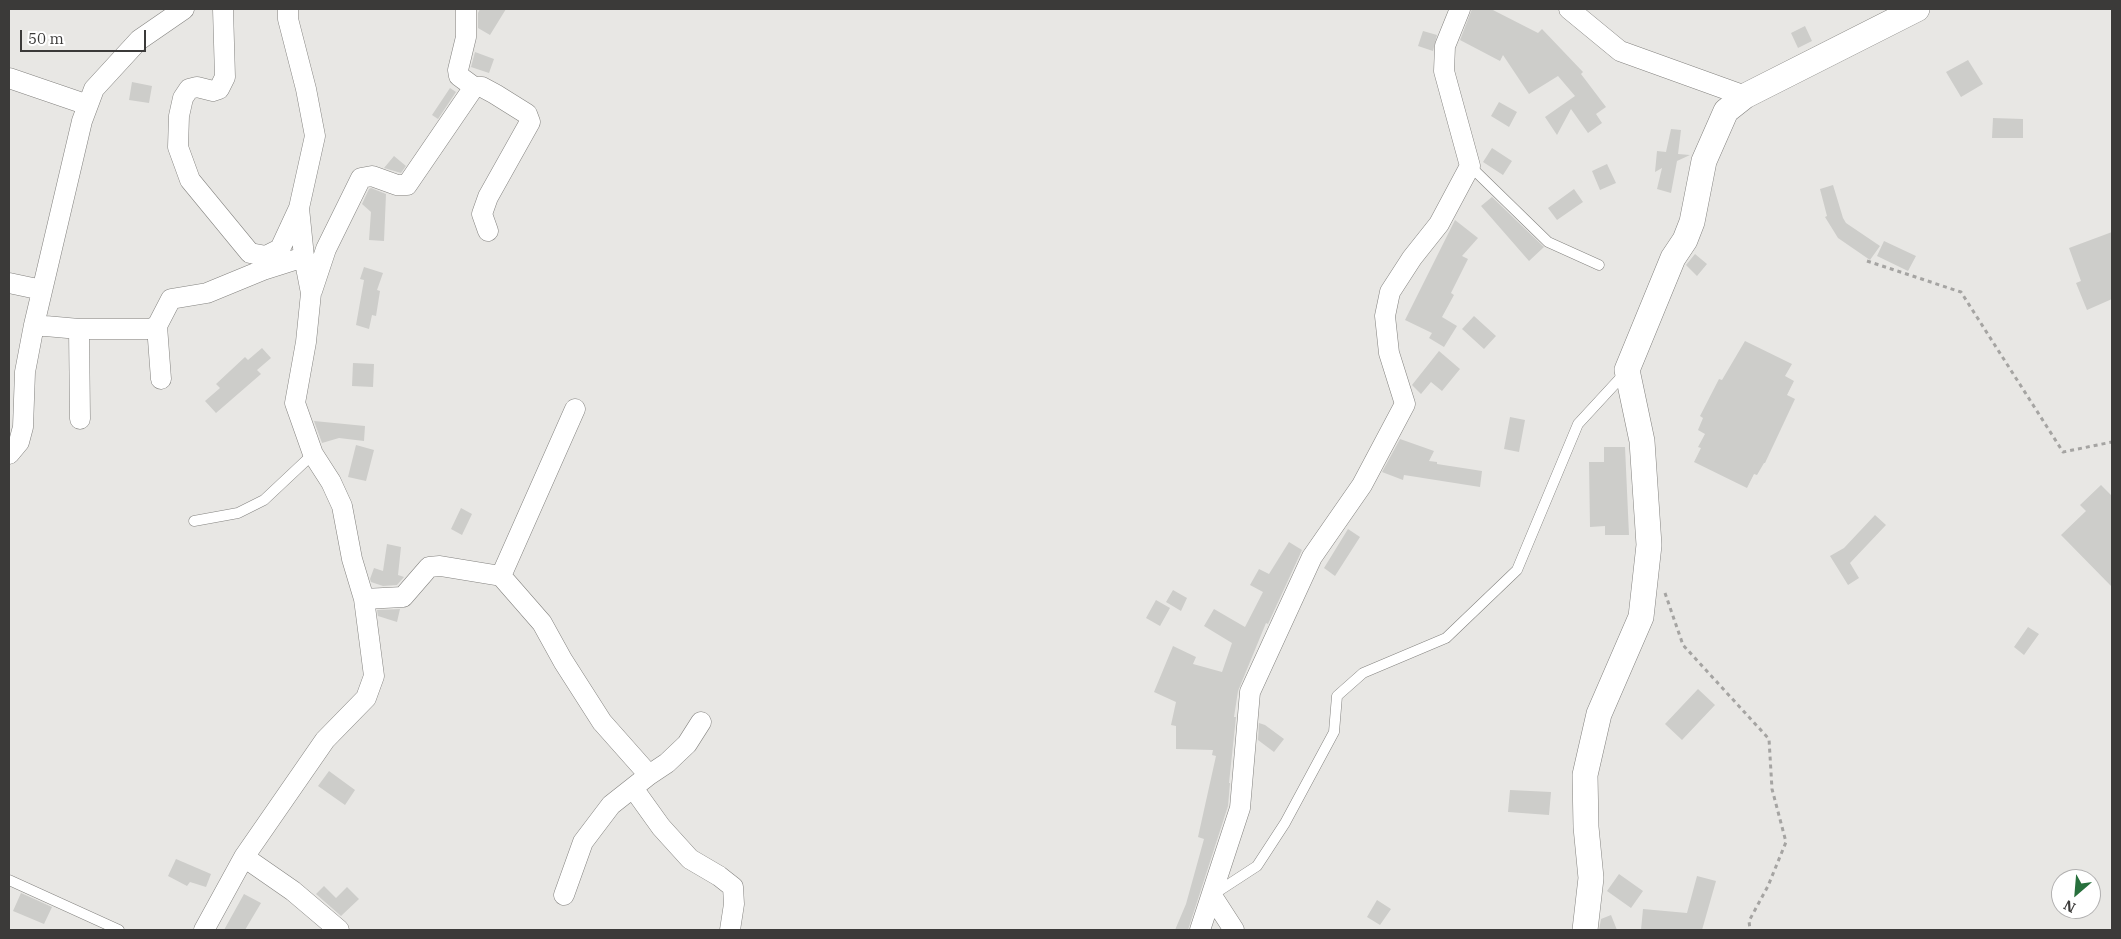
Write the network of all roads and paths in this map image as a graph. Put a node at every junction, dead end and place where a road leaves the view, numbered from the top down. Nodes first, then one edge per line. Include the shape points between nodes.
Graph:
1 (184, 9) edge
2 (223, 9) edge
3 (288, 9) edge
4 (466, 9) edge
5 (1460, 9) edge
6 (1569, 9) edge
7 (1917, 9) edge
8 (9, 78) edge
9 (474, 86) junction
10 (1745, 96) junction
11 (88, 105) junction
12 (1470, 166) junction
13 (299, 208) junction
14 (488, 231) dead end
15 (304, 257) junction
16 (1867, 261) dead end
17 (1599, 265) dead end
18 (9, 283) edge
19 (42, 290) junction
20 (311, 293) junction
21 (34, 325) junction
22 (156, 326) junction
23 (80, 329) junction
24 (1627, 370) junction
25 (162, 379) dead end
26 (575, 409) dead end
27 (80, 418) dead end
28 (2112, 442) edge
29 (9, 454) edge
30 (313, 454) junction
31 (194, 521) dead end
32 (501, 576) junction
33 (1666, 586) dead end
34 (364, 600) junction
35 (700, 722) dead end
36 (650, 775) junction
37 (633, 788) junction
38 (244, 857) junction
39 (9, 880) edge
40 (564, 895) dead end
41 (1212, 896) junction
42 (118, 930) edge
43 (204, 930) edge
44 (340, 930) edge
45 (730, 930) edge
46 (1200, 930) edge
47 (1234, 930) edge
48 (1585, 930) edge
49 (1750, 930) edge

1 - 11 street via 139,40 94,89
2 - 13 street via 225,77 219,89 213,91 197,87 189,89 183,98 179,116 178,147 190,180 250,254 266,256 280,249
3 - 13 street via 316,136
4 - 9 street via 466,37 458,70 459,76
5 - 12 street via 1445,46 1444,71
6 - 10 street via 1620,51
7 - 10 street
8 - 11 street
9 - 14 street via 482,87 527,114 530,122 488,197 482,214
9 - 20 street via 407,185 372,176 361,178 326,248
10 - 24 street via 1726,111 1704,161 1692,222 1685,240 1672,258
11 - 19 street
12 - 17 lane via 1548,242
12 - 41 street via 1440,224 1390,292 1385,316 1389,353 1405,404 1362,485 1312,557 1250,692 1240,808
13 - 15 street
15 - 20 street
15 - 22 street via 207,293 171,299
16 - 28 path via 1961,292 2063,452
18 - 19 street
19 - 21 street
20 - 30 street via 295,403
21 - 23 street
21 - 29 street via 26,372 24,427 19,442
22 - 23 street via 150,329
22 - 25 street
23 - 27 street
24 - 41 lane via 1578,424 1516,570 1446,638 1363,673 1337,696 1334,732 1285,822 1257,866
24 - 48 street via 1642,442 1649,545 1641,617 1599,714 1585,775 1586,827 1592,878
26 - 32 street
30 - 31 lane via 264,500 238,513
30 - 34 street via 342,506
32 - 34 street via 429,567 403,597
32 - 36 street via 542,623 602,722
33 - 49 path via 1665,593 1683,645 1769,738 1772,789 1786,842 1749,921
34 - 38 street via 374,676 366,698 326,740
35 - 36 street via 687,744
36 - 37 street
37 - 40 street via 611,806 582,842
37 - 45 street via 661,827 690,859 733,887
38 - 43 street
38 - 44 street via 293,890
39 - 42 lane
41 - 46 street
41 - 47 street

